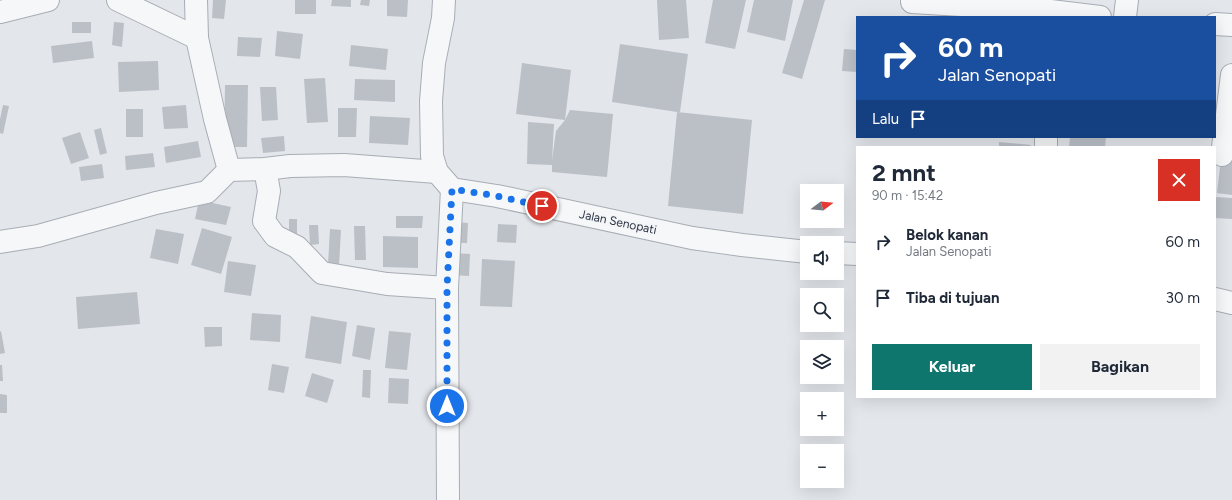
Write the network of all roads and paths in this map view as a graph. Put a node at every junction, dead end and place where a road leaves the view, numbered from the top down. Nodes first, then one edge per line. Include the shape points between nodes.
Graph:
1 (48, 0) edge
2 (118, 0) edge
3 (196, 0) edge
4 (444, 0) edge
5 (912, 0) edge
6 (1127, 0) edge
7 (0, 12) edge
8 (1042, 14) edge
9 (1081, 16) edge
10 (1125, 16) edge
11 (1216, 24) edge
12 (1232, 25) edge
13 (196, 38) junction
14 (1232, 75) edge
15 (1222, 155) dead end
16 (265, 169) junction
17 (228, 170) junction
18 (437, 172) junction
19 (452, 189) junction
20 (0, 242) edge
21 (800, 251) edge
22 (844, 253) edge
23 (856, 254) edge
24 (447, 288) junction
25 (1216, 299) edge
26 (1232, 303) edge
27 (448, 500) edge

1 - 7 street
2 - 13 street
3 - 13 street
4 - 18 street via 434,62 431,101 432,156
5 - 8 street
6 - 10 street
8 - 9 street
11 - 12 street
13 - 17 street
14 - 15 street
16 - 17 street
16 - 18 street via 344,165
16 - 24 street via 269,191 264,221 275,236 297,247 322,273 387,284
17 - 20 street via 207,192 38,236
18 - 19 street
19 - 21 street, Jalan Senopati via 497,196 692,238
19 - 24 street
22 - 23 street
24 - 27 street
25 - 26 street

